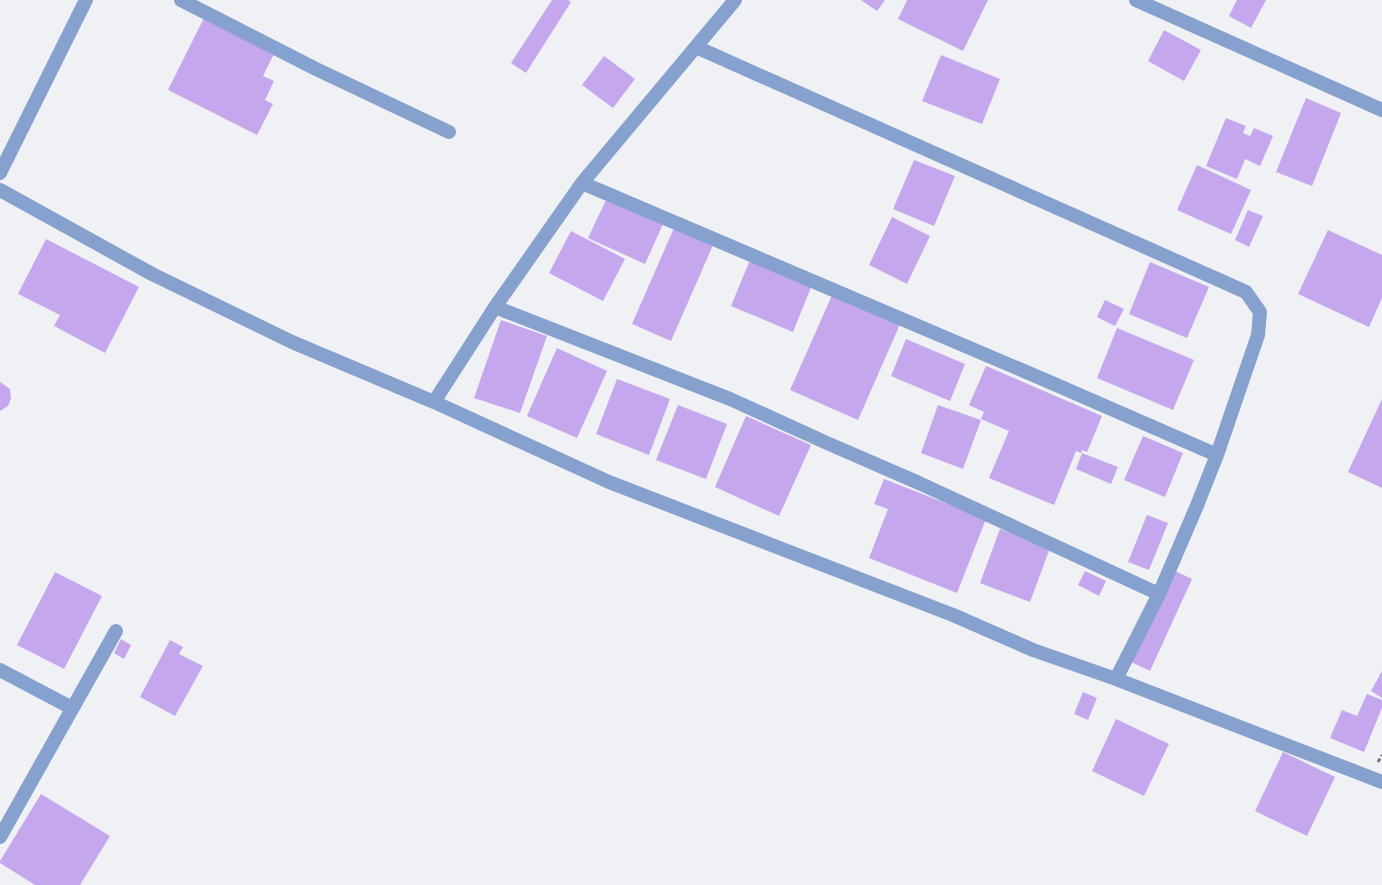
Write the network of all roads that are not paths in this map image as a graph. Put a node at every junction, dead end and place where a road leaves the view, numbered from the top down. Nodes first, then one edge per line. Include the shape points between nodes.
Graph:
1 (86, 0) edge
2 (181, 0) edge
3 (735, 0) edge
4 (1136, 0) edge
5 (696, 48) junction
6 (1382, 110) edge
7 (449, 132) dead end
8 (0, 173) edge
9 (582, 183) junction
10 (0, 190) edge
11 (495, 307) junction
12 (434, 402) junction
13 (1217, 455) junction
14 (1159, 594) junction
15 (116, 631) dead end
16 (0, 670) edge
17 (1116, 679) junction
18 (72, 708) junction
19 (1382, 782) edge
20 (0, 838) edge

1 - 8 street
2 - 7 street
3 - 5 street
4 - 6 street
5 - 9 street
5 - 13 street via 1246,292 1260,312 1258,335
9 - 11 street
9 - 13 street
10 - 12 street via 152,274 292,342
11 - 12 street
11 - 14 street via 730,398
12 - 17 street via 609,482 953,615 1033,650
13 - 14 street
14 - 17 street
15 - 18 street
16 - 18 street
17 - 19 street
18 - 20 street

